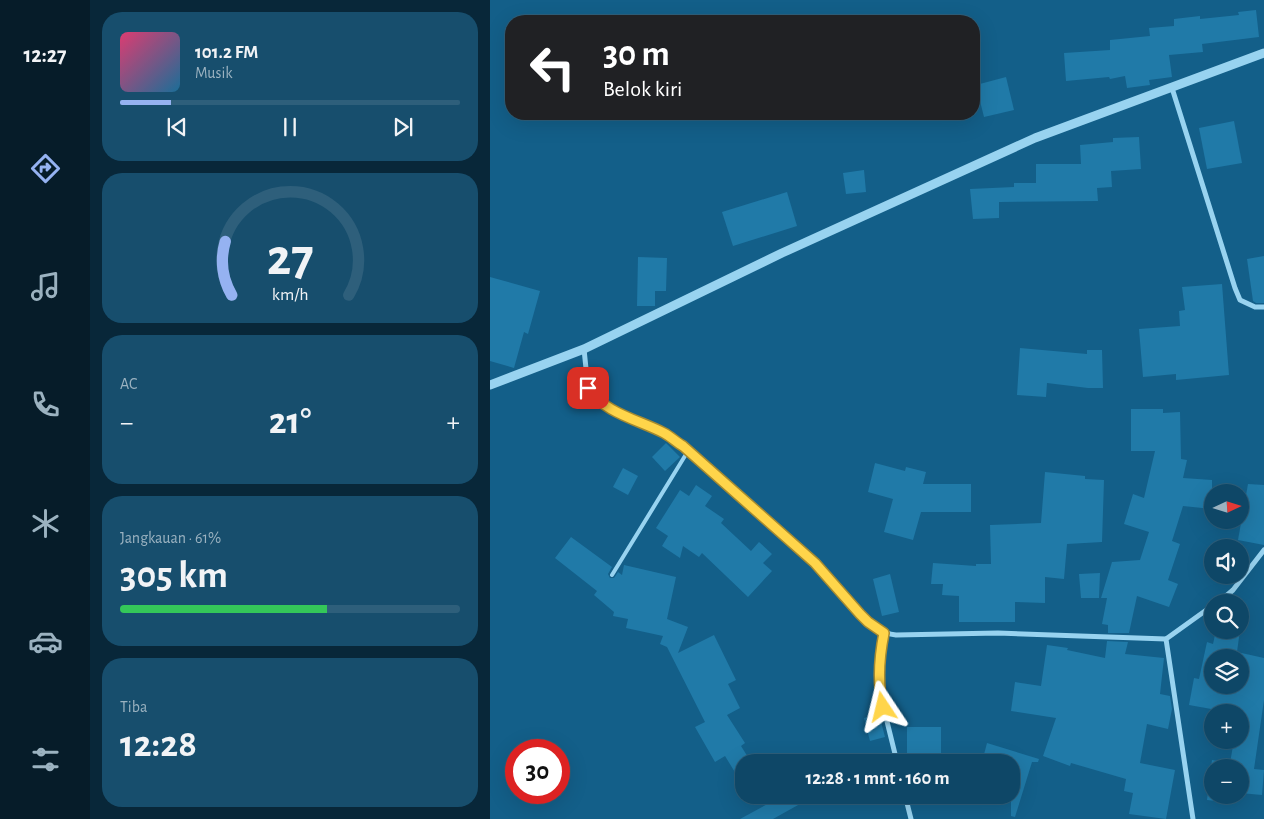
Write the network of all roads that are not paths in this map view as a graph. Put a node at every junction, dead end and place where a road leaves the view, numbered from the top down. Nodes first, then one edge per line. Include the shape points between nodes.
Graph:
1 (1264, 53) edge
2 (1172, 88) junction
3 (1264, 307) edge
4 (584, 349) junction
5 (490, 384) edge
6 (688, 451) junction
7 (1264, 550) edge
8 (612, 575) dead end
9 (1228, 594) edge
10 (1204, 612) edge
11 (884, 633) junction
12 (1166, 639) junction
13 (895, 754) edge
14 (907, 804) edge
15 (911, 819) edge
16 (1192, 819) edge

1 - 2 street
2 - 3 street via 1234,288 1240,300 1255,307
2 - 4 street via 1035,138 782,253
4 - 5 street
4 - 6 street via 588,388 593,396 606,406 666,434
6 - 8 lane
6 - 11 street via 815,563 860,614
7 - 9 street
10 - 12 street
11 - 12 street
11 - 13 street via 879,689
12 - 16 street
14 - 15 street

